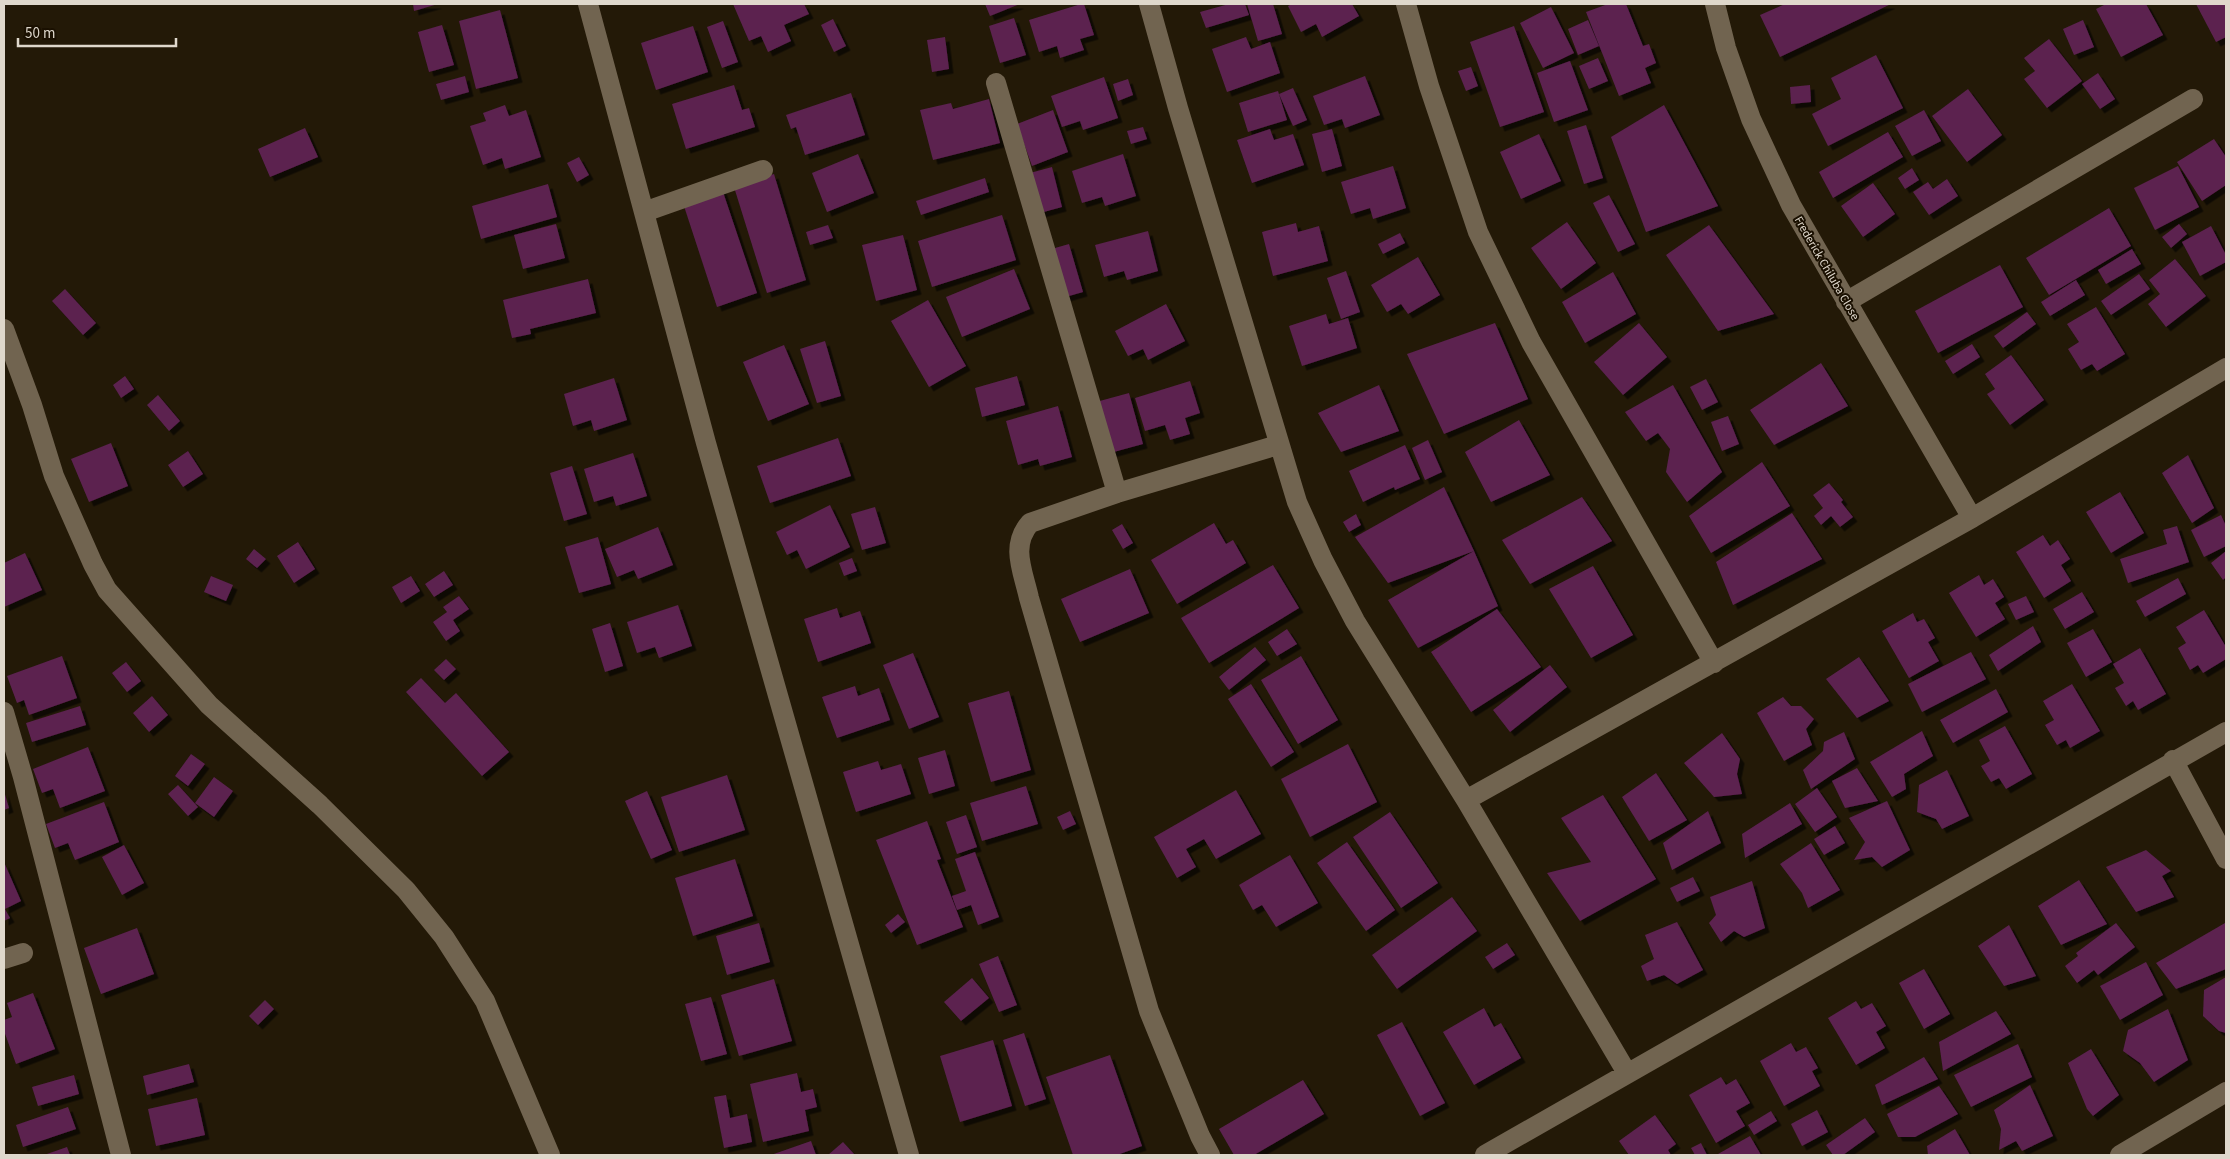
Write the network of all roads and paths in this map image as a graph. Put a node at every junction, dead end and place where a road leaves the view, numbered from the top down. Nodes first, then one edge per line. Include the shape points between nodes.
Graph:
1 (588, 4) edge
2 (1149, 4) edge
3 (1406, 4) edge
4 (1714, 4) edge
5 (996, 84) dead end
6 (2193, 99) dead end
7 (763, 170) dead end
8 (644, 212) junction
9 (1846, 302) junction
10 (4, 329) edge
11 (2226, 368) edge
12 (1278, 445) junction
13 (1117, 494) junction
14 (1972, 518) junction
15 (1714, 663) junction
16 (4, 712) edge
17 (2226, 732) edge
18 (2174, 760) junction
19 (1466, 800) junction
20 (2226, 859) edge
21 (23, 953) dead end
22 (4, 959) edge
23 (1627, 1073) junction
24 (2226, 1092) edge
25 (121, 1155) edge
26 (550, 1155) edge
27 (909, 1155) edge
28 (1210, 1155) edge
29 (1485, 1155) edge
30 (2120, 1155) edge

1 - 8 street
2 - 12 street
3 - 15 street via 1429,86 1478,232 1531,342
4 - 9 street, Frederick Chiluba Close via 1750,119 1791,205
5 - 13 street
6 - 9 street
7 - 8 street
8 - 27 street
9 - 14 street, Frederick Chiluba Close
10 - 26 street via 54,476 107,590 209,705 326,811 406,890 444,937 485,1001
11 - 14 street
12 - 13 street
12 - 19 street via 1297,502 1355,621
13 - 28 street via 1030,523 1021,533 1018,548 1031,608 1150,1011
14 - 15 street
15 - 19 street
16 - 25 street
17 - 18 street
18 - 20 street
18 - 23 street
19 - 23 street
21 - 22 street
23 - 29 street
24 - 30 street

